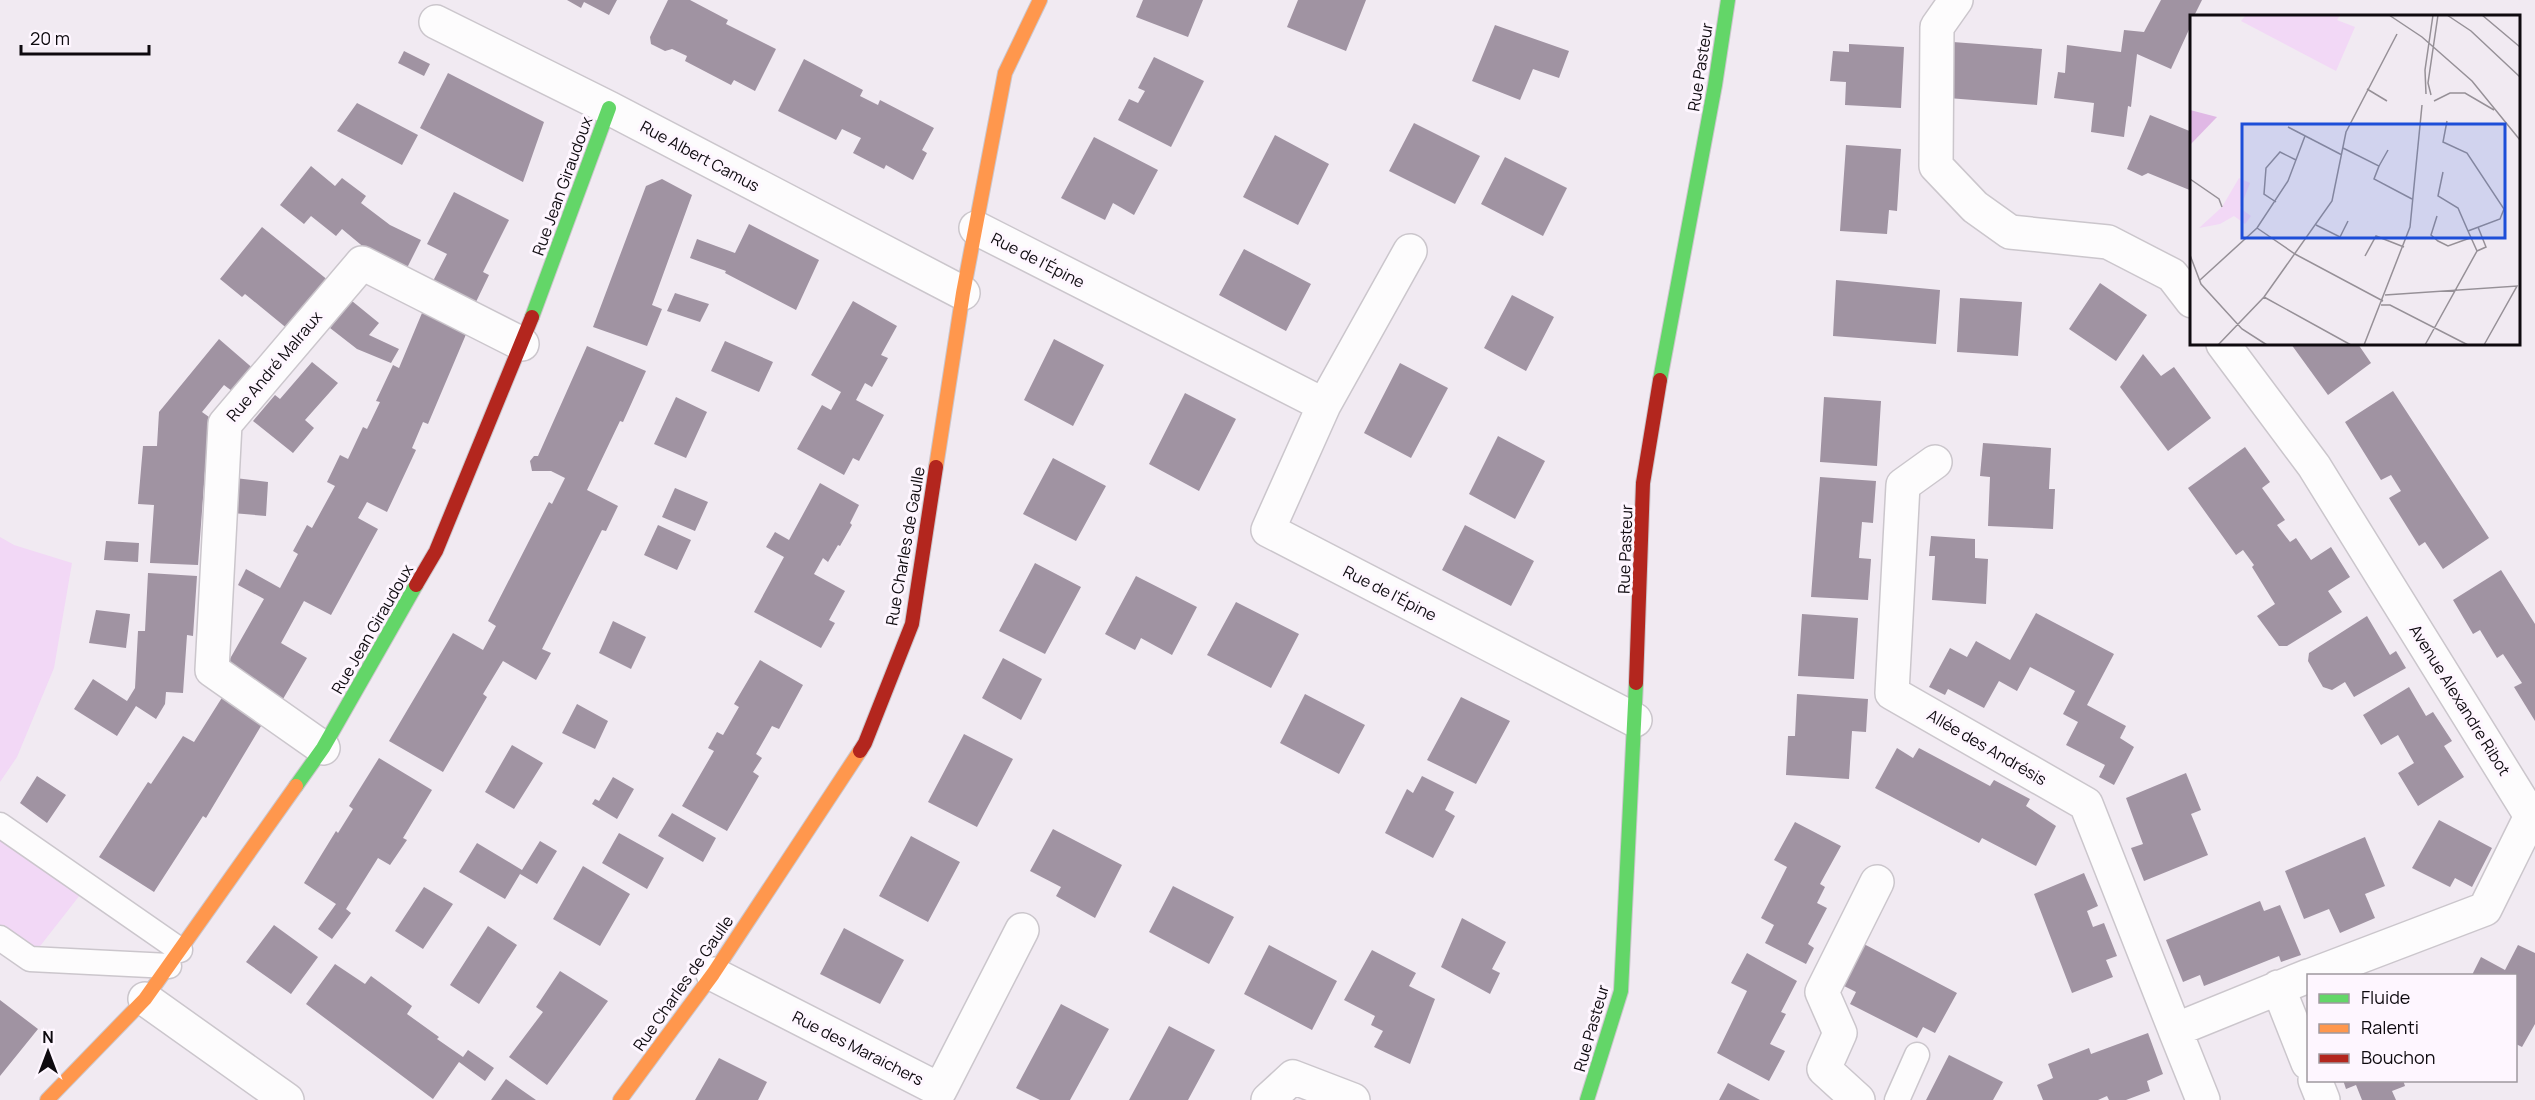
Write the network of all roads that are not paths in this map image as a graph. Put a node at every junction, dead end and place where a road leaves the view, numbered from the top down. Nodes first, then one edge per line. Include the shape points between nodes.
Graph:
1 (1040, 0) edge
2 (1728, 0) edge
3 (1956, 0) edge
4 (436, 22) dead end
5 (609, 108) junction
6 (976, 228) junction
7 (1410, 251) dead end
8 (963, 293) junction
9 (2190, 298) edge
10 (522, 344) junction
11 (2224, 345) edge
12 (1324, 405) junction
13 (1935, 462) dead end
14 (1635, 720) junction
15 (323, 748) junction
16 (0, 825) edge
17 (1877, 882) dead end
18 (1022, 930) dead end
19 (0, 938) edge
20 (175, 958) junction
21 (712, 974) junction
22 (2314, 974) edge
23 (2307, 977) edge
24 (2278, 987) junction
25 (146, 999) junction
26 (2175, 1030) junction
27 (1917, 1054) dead end
28 (2307, 1060) edge
29 (2316, 1082) edge
30 (2198, 1099) edge
31 (47, 1100) edge
32 (287, 1100) edge
33 (620, 1100) edge
34 (1268, 1100) edge
35 (1353, 1100) edge
36 (1587, 1100) edge
37 (1858, 1100) edge
38 (1897, 1100) edge
39 (2323, 1100) edge

1 - 6 street, Rue Charles de Gaulle via 1005,74
2 - 14 street, Rue Pasteur via 1643,483
3 - 9 street via 1937,27 1936,166 1976,207 2010,232 2108,242 2172,275
4 - 5 street, Rue Albert Camus
5 - 8 street, Rue Albert Camus
5 - 10 street, Rue Jean Giraudoux
6 - 8 street, Rue Charles de Gaulle
6 - 12 street, Rue de l'Épine
7 - 12 street, Rue de l'Épine
8 - 21 street, Rue Charles de Gaulle via 912,624 865,743
10 - 15 street, Rue Jean Giraudoux via 436,550
10 - 15 street, Rue André Malraux via 362,263 225,424 212,670
11 - 22 street, Avenue Alexandre Ribot via 2314,465 2531,816 2485,909
12 - 14 street, Rue de l'Épine via 1268,530
13 - 26 street, Allée des Andrésis via 1903,485 1892,693 2085,804
14 - 36 street, Rue Pasteur via 1621,991
15 - 20 street, Rue Jean Giraudoux
16 - 20 lane
17 - 37 street via 1822,992 1840,1033 1824,1070
18 - 21 street, Rue des Maraichers via 940,1090
19 - 20 lane via 30,959
20 - 25 street, Rue Jean Giraudoux
21 - 33 street, Rue Charles de Gaulle
23 - 24 street, Avenue Alexandre Ribot
24 - 26 street, Avenue Alexandre Ribot
24 - 28 street
25 - 31 street, Rue Jean Giraudoux
25 - 32 street
26 - 30 street
27 - 38 lane
29 - 39 street
34 - 35 street via 1293,1077

